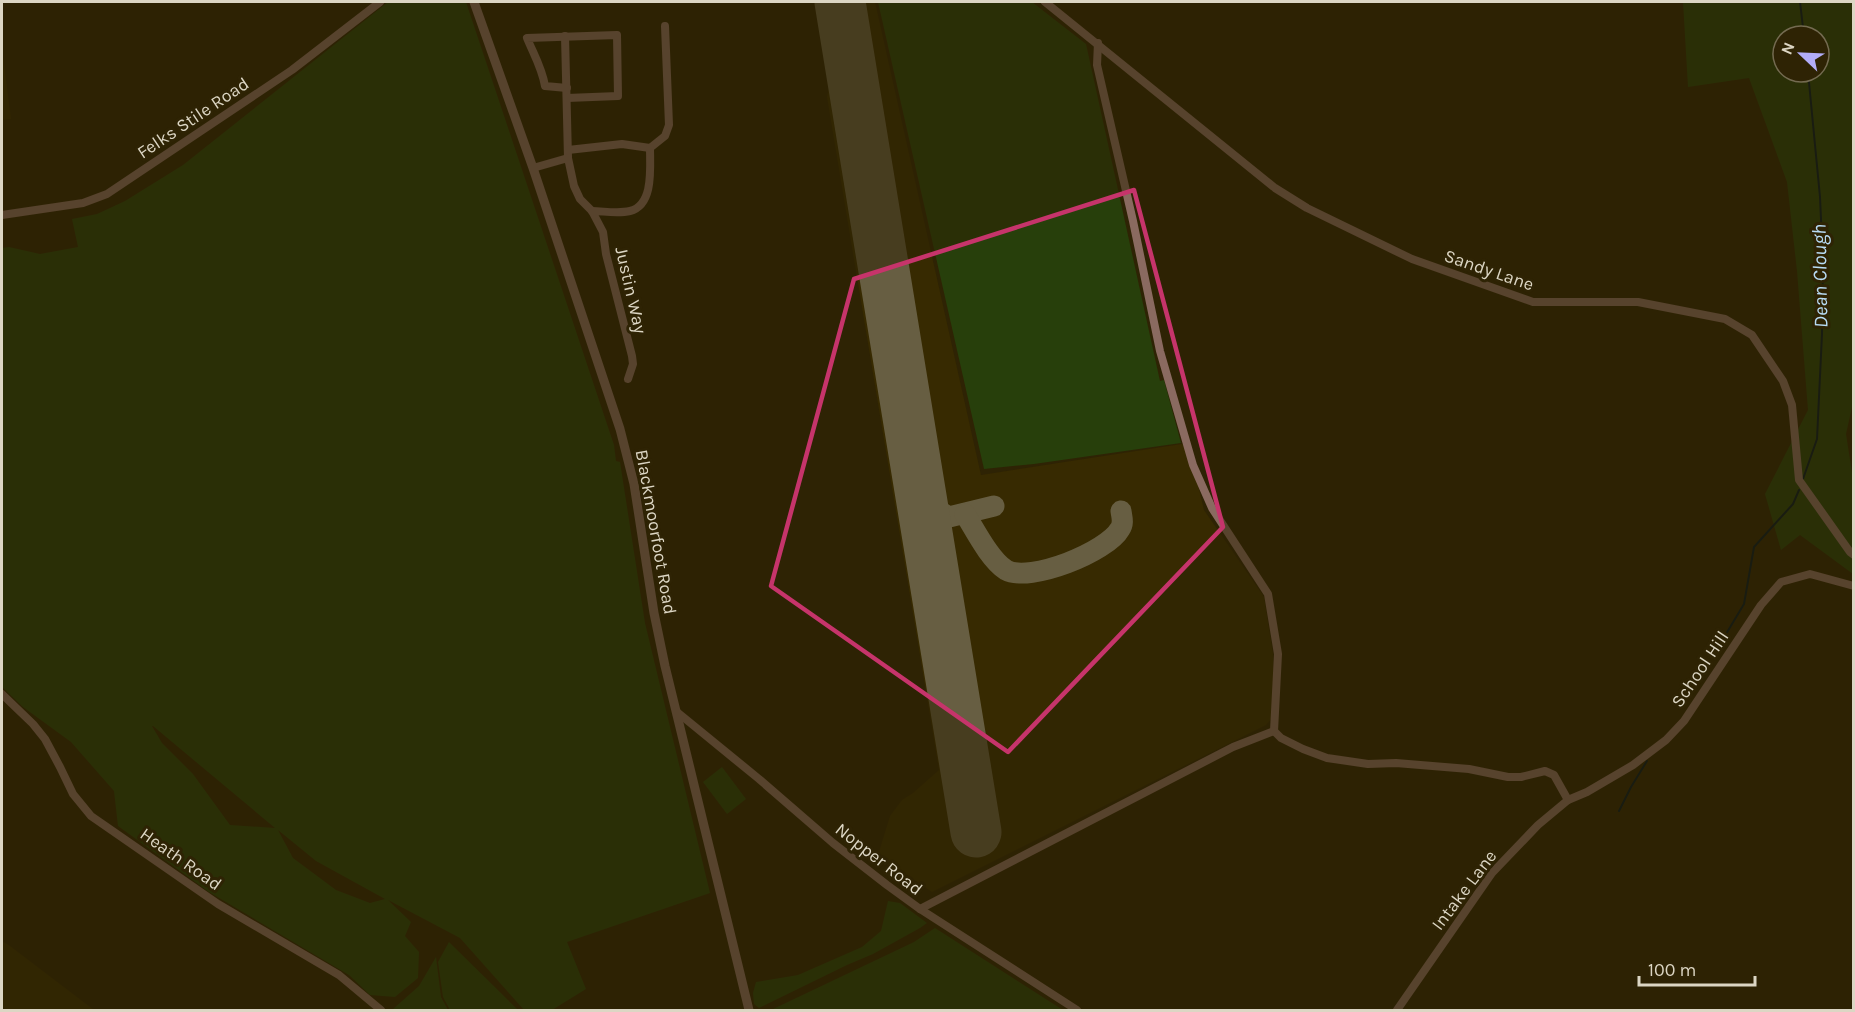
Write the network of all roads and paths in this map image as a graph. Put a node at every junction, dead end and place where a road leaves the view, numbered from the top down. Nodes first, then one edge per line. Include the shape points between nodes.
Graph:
1 (380, 2) edge
2 (474, 2) edge
3 (1045, 2) edge
4 (665, 26) dead end
5 (565, 36) junction
6 (1098, 44) junction
7 (567, 88) junction
8 (567, 98) junction
9 (650, 148) junction
10 (568, 154) junction
11 (533, 168) junction
12 (592, 211) junction
13 (2, 215) edge
14 (628, 379) dead end
15 (1854, 555) edge
16 (1854, 586) edge
17 (2, 694) edge
18 (676, 712) junction
19 (1274, 731) junction
20 (1568, 800) junction
21 (920, 909) junction
22 (381, 1011) edge
23 (749, 1011) edge
24 (1077, 1011) edge
25 (1397, 1011) edge

1 - 13 street, Felks Stile Road via 292,70 108,194 83,203
2 - 11 street, Blackmoorfoot Road
3 - 6 street, Sandy Lane
4 - 9 street via 669,125 665,136
5 - 7 street
5 - 7 street via 527,38 542,68 545,86
5 - 8 street via 617,35 618,96
6 - 15 street, Sandy Lane via 1275,188 1412,259 1533,302 1638,302 1725,319 1752,335 1784,381 1792,405 1799,480
6 - 19 street via 1097,65 1160,351 1193,465 1212,508 1268,594 1278,654
7 - 8 street
8 - 10 street
9 - 10 street via 621,144
9 - 12 street via 649,184 638,208 627,212
10 - 11 street
10 - 12 street via 574,186
11 - 18 street, Blackmoorfoot Road via 620,429 634,484 658,637
12 - 14 street, Justin Way via 603,232 632,356
16 - 20 street, School Hill via 1810,574 1781,582 1761,605 1684,721 1666,740 1633,765
17 - 22 street, Heath Road via 45,739 73,794 91,816 218,904 339,975
18 - 21 street, Nopper Road
18 - 23 street, Blackmoorfoot Road
19 - 20 street via 1281,738 1327,758 1460,768 1508,777 1545,771 1554,775
19 - 21 street via 1233,747
20 - 25 street, Intake Lane via 1492,873
21 - 24 street, Nopper Road

